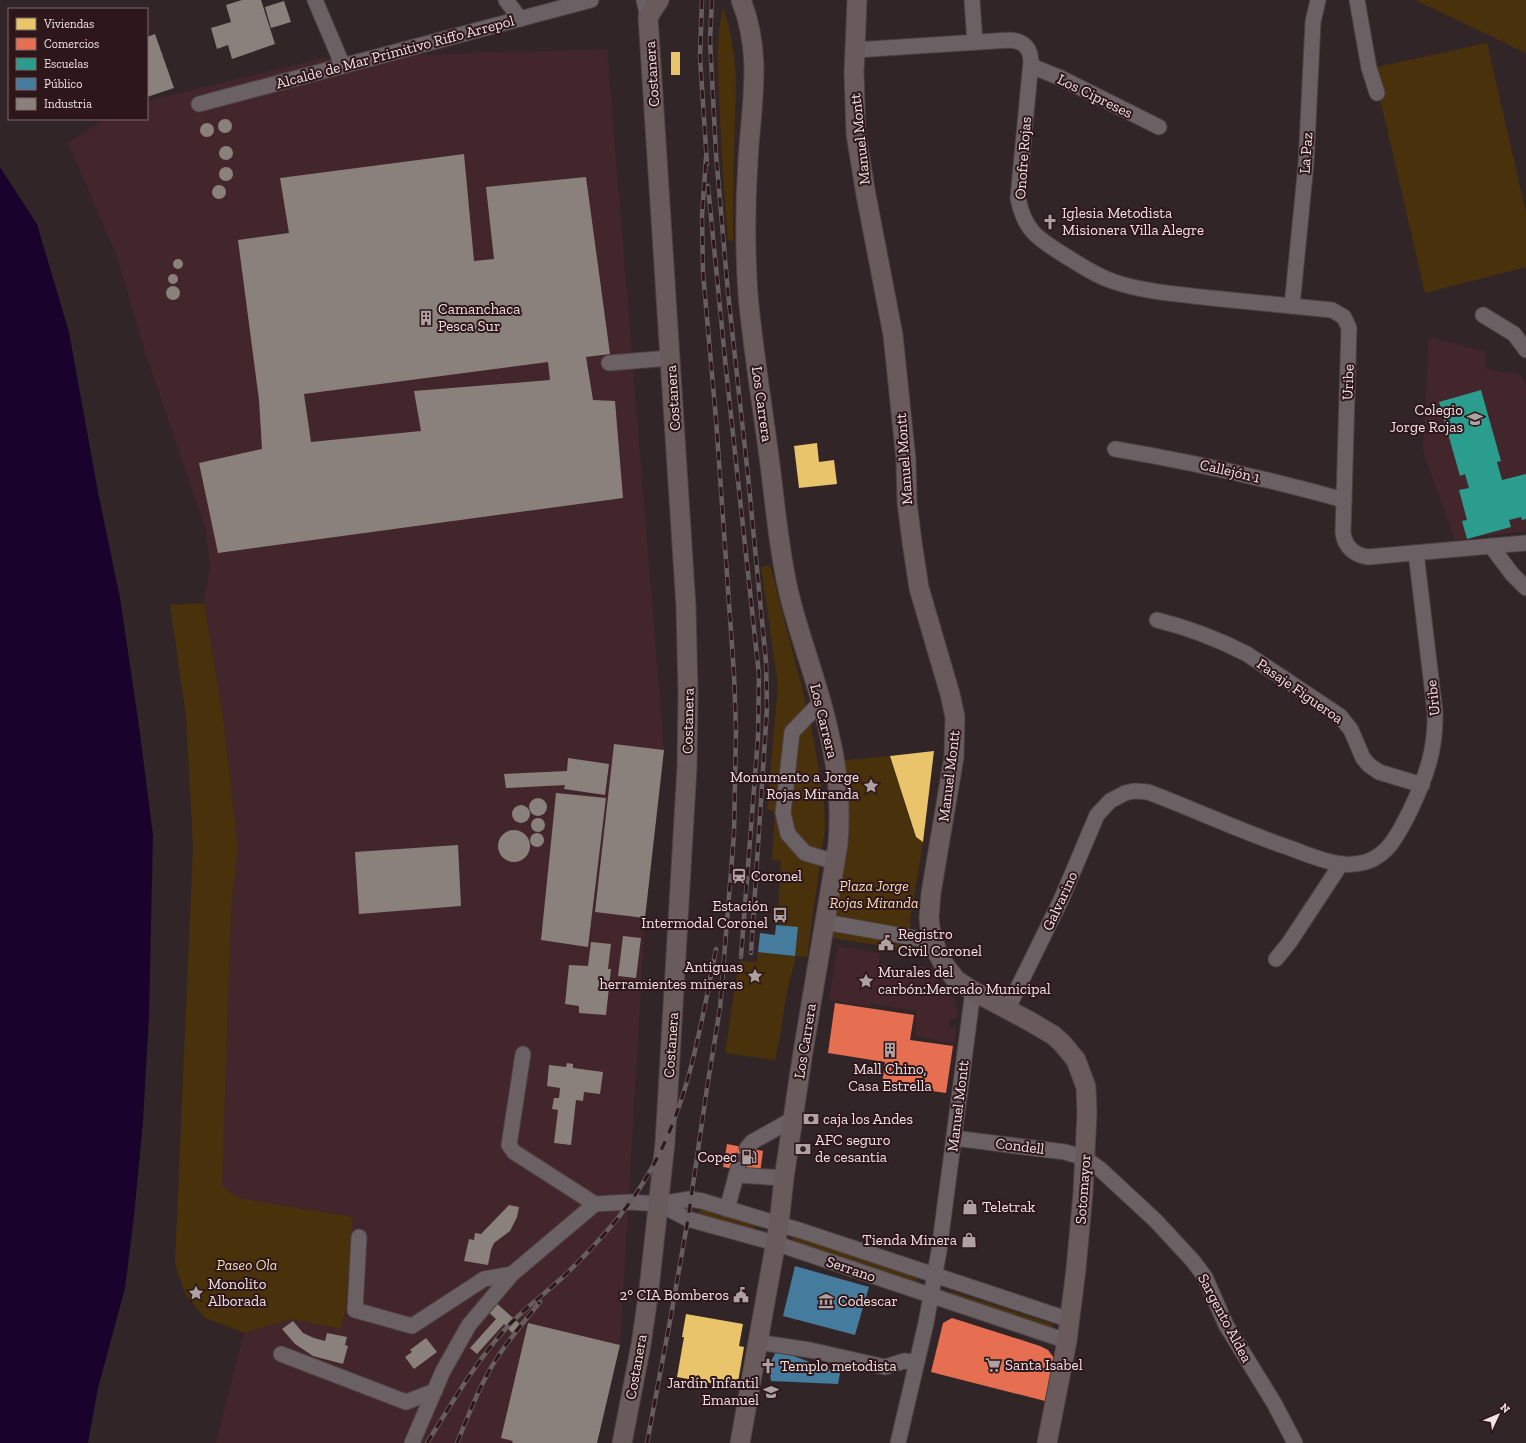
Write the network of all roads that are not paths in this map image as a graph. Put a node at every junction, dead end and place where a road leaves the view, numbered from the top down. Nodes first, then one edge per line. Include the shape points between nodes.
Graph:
1 (315, 0) edge
2 (506, 0) edge
3 (591, 0) edge
4 (659, 0) edge
5 (741, 0) edge
6 (857, 0) edge
7 (972, 0) edge
8 (1318, 0) edge
9 (1357, 0) edge
10 (646, 9) edge
11 (520, 19) junction
12 (975, 42) junction
13 (855, 50) junction
14 (343, 66) junction
15 (1031, 66) junction
16 (1378, 93) dead end
17 (199, 104) dead end
18 (1159, 127) dead end
19 (1292, 306) junction
20 (1483, 315) dead end
21 (1344, 316) joint
22 (1526, 350) edge
23 (670, 358) junction
24 (609, 363) dead end
25 (1115, 449) dead end
26 (1344, 500) junction
27 (1526, 542) edge
28 (1491, 546) junction
29 (1416, 552) junction
30 (1526, 588) edge
31 (1157, 620) dead end
32 (821, 702) junction
33 (1422, 785) junction
34 (1117, 796) joint
35 (835, 862) junction
36 (1341, 864) junction
37 (825, 922) junction
38 (932, 941) junction
39 (1276, 959) dead end
40 (973, 991) junction
41 (1007, 1010) junction
42 (523, 1054) dead end
43 (793, 1119) junction
44 (954, 1138) junction
45 (747, 1148) tunnel mouth
46 (1085, 1158) junction
47 (784, 1178) junction
48 (595, 1204) junction
49 (659, 1204) junction
50 (727, 1208) junction
51 (778, 1224) junction
52 (359, 1237) dead end
53 (775, 1243) junction
54 (512, 1274) junction
55 (935, 1275) junction
56 (931, 1297) junction
57 (1070, 1320) junction
58 (1067, 1341) junction
59 (757, 1342) junction
60 (281, 1354) dead end
61 (917, 1362) junction
62 (435, 1391) junction
63 (412, 1443) edge
64 (622, 1443) edge
65 (740, 1443) edge
66 (898, 1443) edge
67 (1047, 1443) edge
68 (1295, 1443) edge

1 - 14 street
2 - 11 street
3 - 11 street, Alcalde de Mar Primitivo Riffo Arrepol
4 - 10 main road, Costanera
5 - 32 main road, Los Carrera via 751,30 755,62 746,188 748,284 754,348 785,571
6 - 13 main road, Manuel Montt
7 - 12 street
8 - 19 street, La Paz via 1313,22 1306,164
9 - 16 street via 1369,68
10 - 23 main road, Costanera
11 - 14 street, Alcalde de Mar Primitivo Riffo Arrepol
12 - 13 street, Onofre Rojas
12 - 15 street, Onofre Rojas via 1019,42 1028,48
13 - 38 main road, Manuel Montt via 856,134 893,335 914,558 919,588 955,717 953,769 929,906
14 - 17 street, Alcalde de Mar Primitivo Riffo Arrepol
15 - 18 street, Los Cipreses via 1061,78
15 - 19 street, Onofre Rojas via 1018,198 1024,219 1039,239 1092,272 1127,286 1172,294
19 - 21 street, Onofre Rojas via 1332,310
20 - 22 street via 1514,334
21 - 26 street, Uribe via 1349,328
23 - 24 street
23 - 49 main road, Costanera via 688,693 687,767 679,908
25 - 26 street, Callejón 1 via 1233,471
26 - 29 street, Uribe via 1344,539 1356,553 1368,557
27 - 28 street
28 - 29 street
28 - 30 street
29 - 33 street, Uribe via 1435,712 1433,750
31 - 33 street, Pasaje Figueroa via 1201,633 1247,654 1340,716 1351,730 1363,758 1374,769
32 - 35 main road, Los Carrera via 833,749 840,802
32 - 35 street via 792,732 783,813 788,834 805,853
33 - 36 street, Uribe via 1400,830 1383,853 1367,862
34 - 36 street, Uribe via 1134,791 1148,792 1265,840
34 - 41 street, Galvarino via 1097,815 1061,900
35 - 37 main road, Los Carrera
36 - 39 street
37 - 38 street
37 - 43 main road, Los Carrera
38 - 40 main road, Manuel Montt via 949,972
40 - 41 main road, Sotomayor
40 - 44 street, Manuel Montt
41 - 46 main road, Sotomayor via 1053,1035 1076,1060 1086,1087
42 - 48 street via 509,1145 514,1152
43 - 45 street via 752,1142
43 - 47 main road, Los Carrera
44 - 46 street, Condell via 1066,1152
44 - 55 street, Manuel Montt
46 - 57 main road, Sotomayor
46 - 68 street, Sargento Aldea via 1156,1222 1205,1277 1229,1330 1274,1403
47 - 50 street via 737,1172
47 - 51 main road, Los Carrera
48 - 49 street, Serrano
48 - 54 street
49 - 50 street, Serrano via 690,1199
49 - 53 street, Serrano via 688,1219
49 - 64 main road, Costanera via 641,1345
50 - 51 street, Serrano
51 - 53 main road, Los Carrera
51 - 55 street, Serrano
52 - 54 street via 355,1310 412,1326 484,1279
53 - 56 street, Serrano
53 - 59 main road, Los Carrera
54 - 62 street via 469,1324
55 - 56 street, Manuel Montt
55 - 57 street, Serrano
56 - 58 street, Serrano
56 - 61 street, Manuel Montt
57 - 58 main road, Sotomayor
58 - 67 main road, Sotomayor
59 - 61 street via 810,1350 886,1367 904,1361
59 - 65 main road, Los Carrera
60 - 62 street via 406,1402
61 - 66 street, Manuel Montt
62 - 63 street

